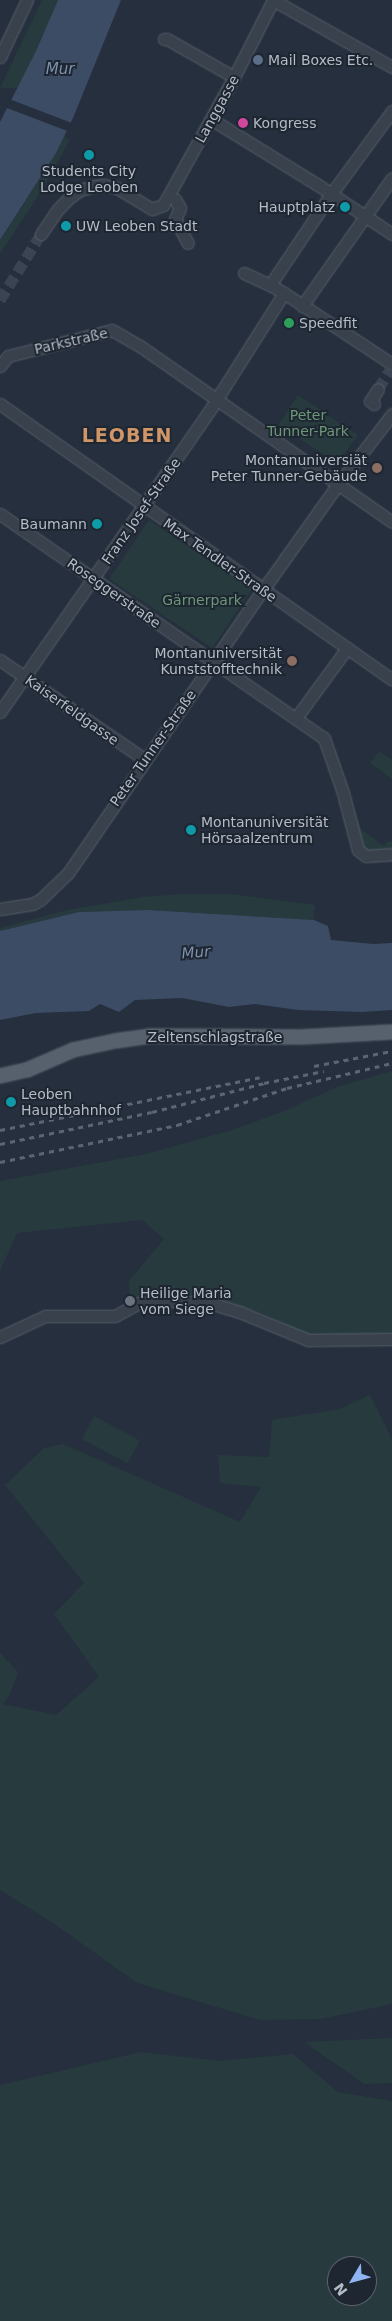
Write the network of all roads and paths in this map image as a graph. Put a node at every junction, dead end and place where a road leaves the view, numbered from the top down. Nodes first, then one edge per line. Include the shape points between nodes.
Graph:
1 (27, 0) edge
2 (273, 0) edge
3 (164, 39) dead end
4 (0, 57) edge
5 (392, 67) edge
6 (234, 77) junction
7 (392, 111) edge
8 (211, 119) junction
9 (392, 178) edge
10 (328, 192) junction
11 (178, 203) dead end
12 (367, 219) junction
13 (41, 234) tunnel mouth
14 (392, 234) edge
15 (188, 243) dead end
16 (244, 273) dead end
17 (270, 285) junction
18 (284, 294) junction
19 (303, 307) junction
20 (0, 366) edge
21 (391, 367) edge
22 (378, 389) tunnel mouth
23 (216, 400) junction
24 (0, 404) edge
25 (374, 404) dead end
26 (392, 414) edge
27 (338, 485) junction
28 (144, 506) junction
29 (0, 514) edge
30 (392, 522) edge
31 (93, 580) junction
32 (262, 591) junction
33 (346, 648) junction
34 (0, 660) edge
35 (215, 663) junction
36 (25, 678) junction
37 (392, 679) edge
38 (0, 712) edge
39 (296, 718) junction
40 (144, 759) junction
41 (392, 854) edge
42 (0, 909) edge
43 (392, 1032) edge
44 (0, 1076) edge
45 (0, 1336) edge
46 (392, 1340) edge

1 - 4 street
2 - 5 street
2 - 6 street, Langgasse
3 - 6 street
6 - 8 street, Langgasse
7 - 10 street
8 - 10 street
8 - 13 street, Langgasse via 163,205 152,209 116,188 104,185 86,188 58,209
9 - 12 street
10 - 12 street
10 - 17 street
11 - 15 street via 175,219
12 - 14 street
12 - 19 street
16 - 17 street
17 - 18 street
18 - 19 street
18 - 23 street, Franz Josef-Straße
19 - 21 street
20 - 23 street, Parkstraße via 8,356 112,330
22 - 25 street via 370,402
23 - 27 street, Parkstraße
23 - 28 street, Franz Josef-Straße
24 - 28 street, Max Tendler-Straße
26 - 27 street, Peter Tunner-Straße
27 - 30 street, Parkstraße
27 - 32 street, Peter Tunner-Straße
28 - 31 street, Franz Josef-Straße
28 - 32 street, Max Tendler-Straße
29 - 31 street, Roseggerstraße
31 - 35 street, Roseggerstraße
31 - 36 street, Franz Josef-Straße
32 - 33 street, Max Tendler-Straße
32 - 35 street, Peter Tunner-Straße
33 - 37 street, Max Tendler-Straße
33 - 39 street
34 - 36 street, Kaiserfeldgasse
35 - 39 street, Roseggerstraße
35 - 40 street, Peter Tunner-Straße
36 - 38 street, Franz Josef-Straße
36 - 40 street, Kaiserfeldgasse
39 - 41 street, Roseggerstraße via 326,742 344,816 358,850 366,856
40 - 42 street, Peter Tunner-Straße via 68,873 40,900
43 - 44 main road, Zeltenschlagstraße via 288,1038 150,1036 74,1050 27,1070
45 - 46 street via 45,1316 115,1316 138,1303 174,1301 210,1303 308,1340

